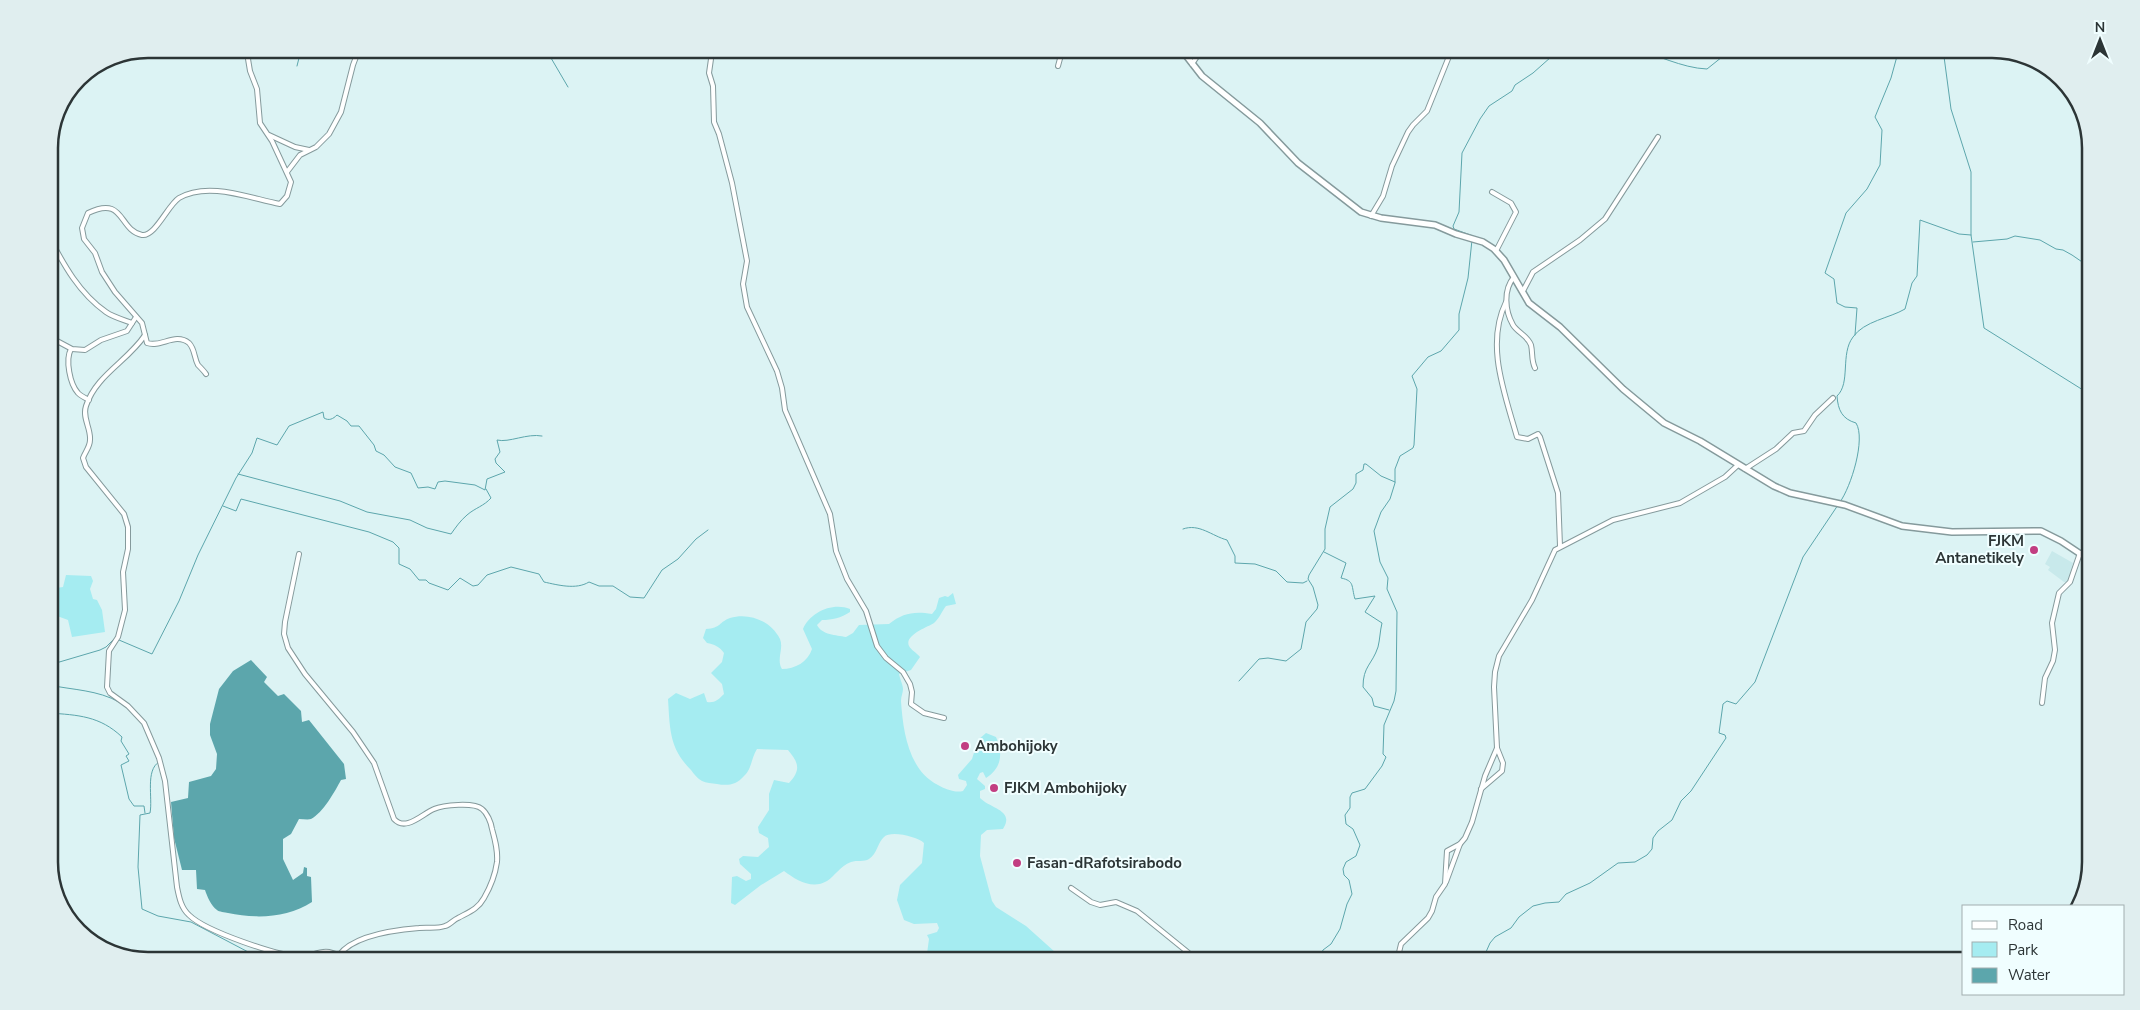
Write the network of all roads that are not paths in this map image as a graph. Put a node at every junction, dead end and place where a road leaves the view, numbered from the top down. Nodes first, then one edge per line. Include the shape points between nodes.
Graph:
1 (248, 58) edge
2 (355, 58) edge
3 (710, 58) edge
4 (1060, 58) edge
5 (1188, 58) edge
6 (1196, 58) edge
7 (1448, 58) edge
8 (1192, 64) junction
9 (1058, 66) dead end
10 (267, 134) junction
11 (1658, 137) dead end
12 (310, 150) junction
13 (287, 172) junction
14 (1492, 192) dead end
15 (1371, 216) junction
16 (1496, 251) junction
17 (58, 253) edge
18 (1514, 277) junction
19 (1523, 291) junction
20 (1506, 302) junction
21 (136, 317) junction
22 (132, 323) junction
23 (145, 335) junction
24 (58, 341) edge
25 (71, 349) junction
26 (1535, 368) dead end
27 (206, 374) dead end
28 (1833, 398) dead end
29 (89, 400) junction
30 (1738, 465) junction
31 (1746, 469) junction
32 (1560, 546) junction
33 (2080, 553) joint
34 (300, 554) dead end
35 (2042, 703) dead end
36 (944, 718) dead end
37 (1497, 748) junction
38 (1481, 789) junction
39 (1460, 844) junction
40 (1445, 884) junction
41 (1071, 888) dead end
42 (278, 952) edge
43 (342, 952) edge
44 (1188, 952) edge
45 (1399, 952) edge

1 - 10 street via 257,89 260,123
2 - 12 street via 341,112 329,134
3 - 36 street via 714,122 732,183 747,261 742,284 747,307 777,371 785,410 830,514 836,551 847,579 866,611 877,646 903,672 912,692 911,704 924,713
4 - 9 street
5 - 8 street
6 - 8 street
7 - 15 street via 1427,112 1408,132 1392,166 1384,196
8 - 15 street via 1217,90 1260,123 1298,163 1361,212
10 - 12 street
10 - 13 street
11 - 19 street via 1605,219 1533,272
12 - 13 street via 300,155
13 - 21 street via 291,182 287,196 280,204 217,191 196,191 178,199 148,234 142,235 134,230 112,209 105,207 88,213 82,228 84,239 96,253 102,272 115,292
14 - 16 street via 1510,203 1516,212
15 - 16 street via 1424,223 1483,242
16 - 18 street
17 - 22 street via 84,293 107,313
18 - 19 street
18 - 20 street via 1508,286
19 - 30 street via 1529,303 1560,327 1614,382 1656,416
20 - 26 street via 1513,326 1531,344
20 - 32 street via 1496,354 1501,379 1517,437 1528,439 1538,434 1540,437 1558,493
21 - 22 street
21 - 23 street via 142,323
22 - 25 street via 126,332 101,340 85,350
23 - 27 street via 150,344 172,339 187,342
23 - 29 street via 130,354 101,380
24 - 25 street
25 - 29 street via 68,363 73,385 79,395
28 - 31 street via 1804,431 1793,433
29 - 42 street via 84,415 90,440 83,458 86,467 124,514 128,526 123,572 125,610 117,638 109,651 107,687 144,723 159,758 165,781 177,887 185,911 191,917 257,948
30 - 31 street
30 - 32 street via 1725,477 1680,503 1613,520 1580,539
31 - 33 street via 1790,493 1845,504 1902,526 1952,532 2041,531
32 - 37 street via 1551,557 1532,600 1499,656 1494,679
33 - 35 street via 2070,582 2059,593 2052,623 2055,650 2045,678
34 - 43 street via 285,622 288,648 374,763 394,819 406,824 432,809 474,805 483,810 491,823 496,844 493,882 475,909 444,927 390,931 351,943
37 - 38 street
37 - 38 street via 1502,771
38 - 39 street via 1472,822
39 - 40 street
39 - 40 street via 1447,850
40 - 45 street via 1428,918 1401,944
41 - 44 street via 1091,902 1100,905 1116,902 1137,911

